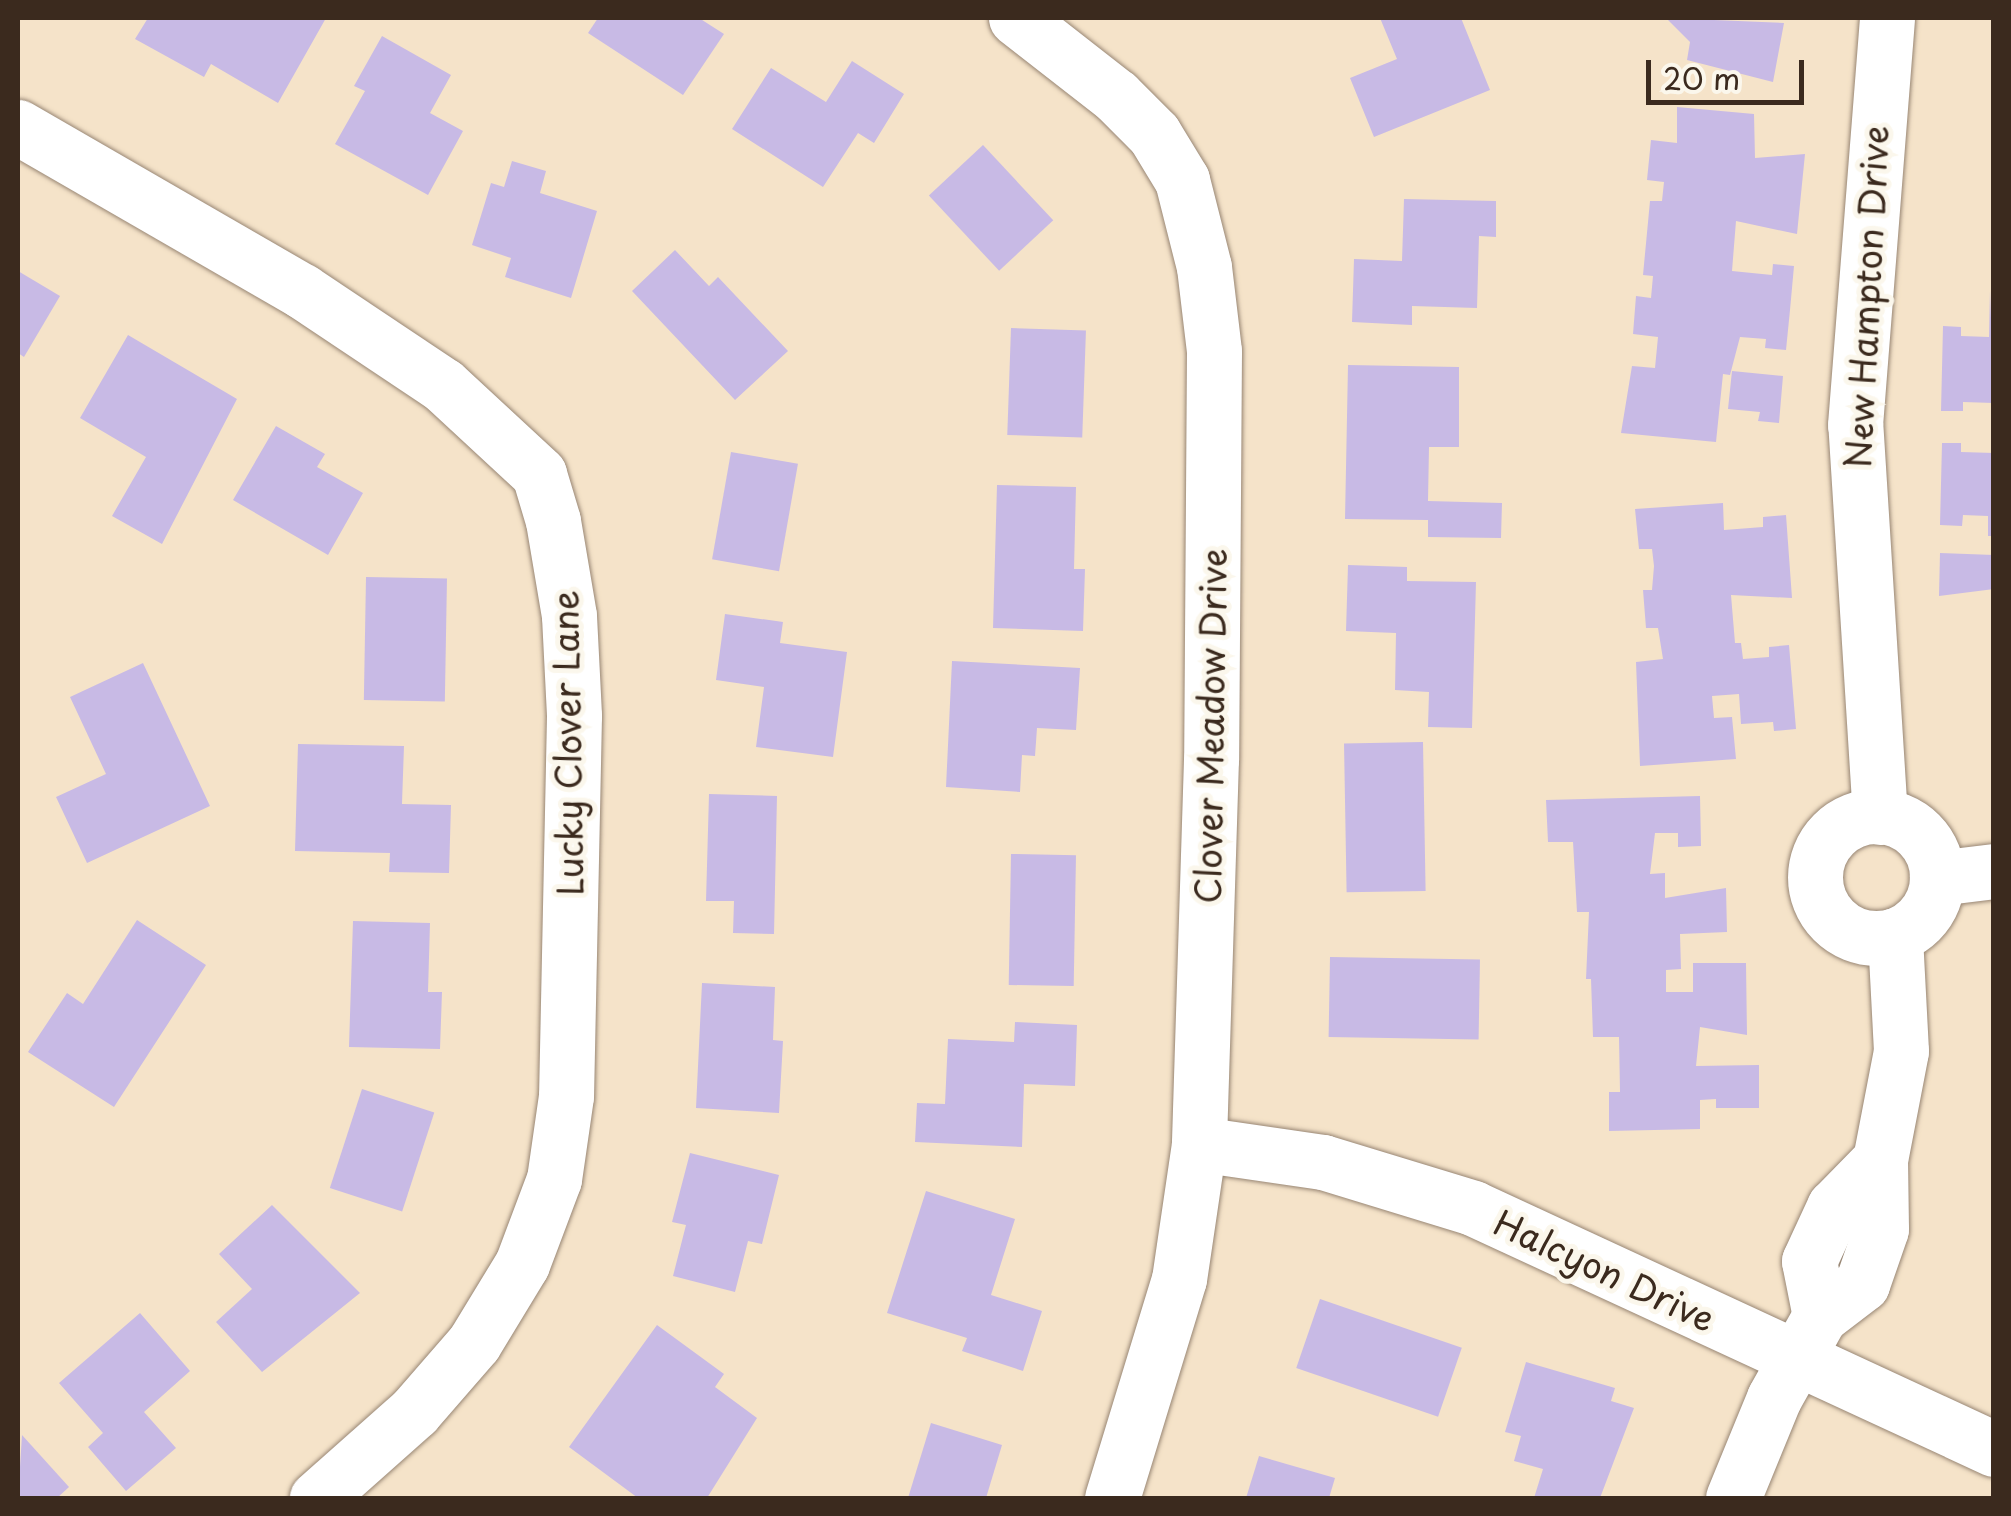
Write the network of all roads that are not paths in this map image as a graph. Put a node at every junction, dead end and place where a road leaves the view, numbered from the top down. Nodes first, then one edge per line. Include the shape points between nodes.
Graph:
1 (1016, 18) edge
2 (1887, 18) edge
3 (18, 127) edge
4 (1880, 816) junction
5 (1994, 872) edge
6 (1937, 878) junction
7 (1896, 935) junction
8 (1198, 1144) junction
9 (1808, 1338) junction
10 (1994, 1449) edge
11 (317, 1498) edge
12 (1112, 1498) edge
13 (1733, 1498) edge

1 - 8 street, Clover Meadow Drive via 1075,60 1154,134 1182,180 1204,267 1214,406
2 - 4 street, New Hampton Drive via 1855,425
3 - 11 street, Lucky Clover Lane via 302,291 430,376 539,474 553,520 569,616 574,716 566,1096 554,1179 522,1264 474,1342 414,1412
4 - 6 street via 1921,836
4 - 7 street via 1848,821 1831,834 1816,862 1816,894 1841,928 1860,937
5 - 6 street
6 - 7 street via 1929,908
7 - 9 street via 1901,1051 1880,1160 1882,1229 1862,1284
8 - 9 street, Halcyon Drive via 1324,1162 1439,1196
8 - 12 street, Clover Meadow Drive via 1179,1280
9 - 10 street, Halcyon Drive
9 - 13 street via 1752,1442

